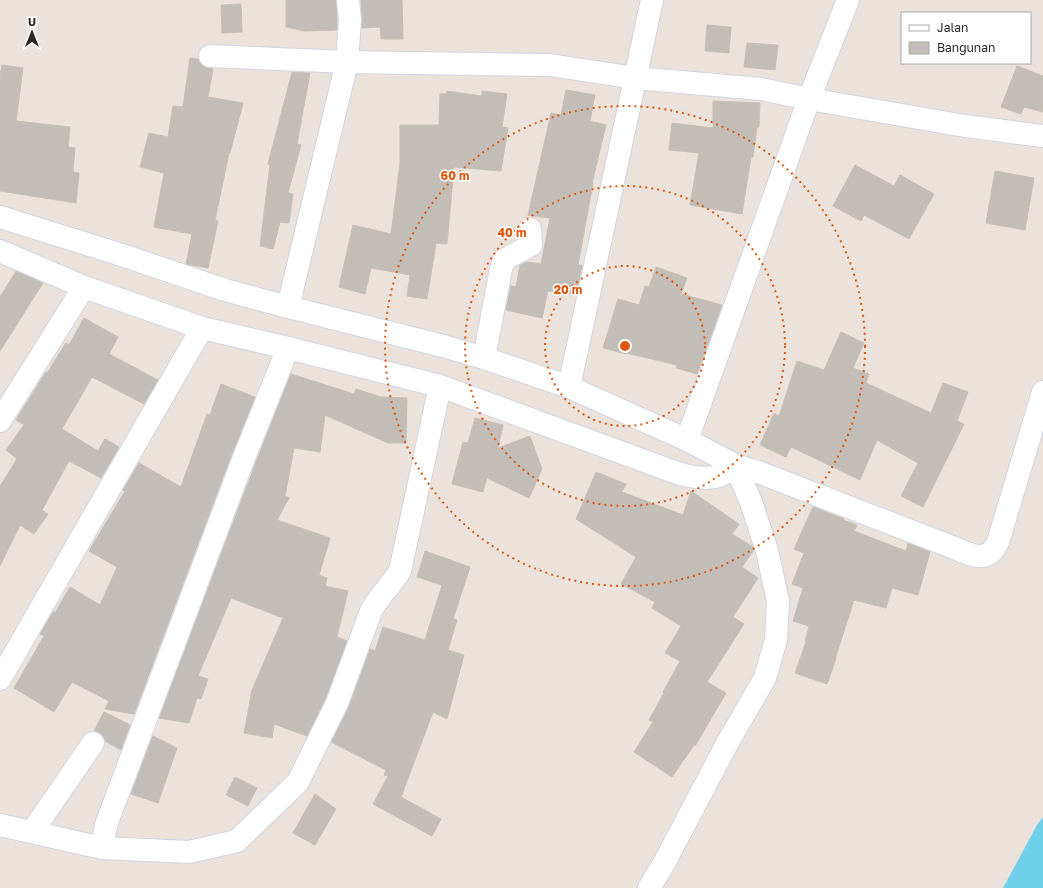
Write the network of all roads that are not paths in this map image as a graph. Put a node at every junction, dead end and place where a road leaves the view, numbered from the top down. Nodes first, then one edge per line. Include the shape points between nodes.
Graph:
1 (348, 0) edge
2 (652, 0) edge
3 (848, 0) edge
4 (210, 56) dead end
5 (347, 62) junction
6 (635, 78) junction
7 (809, 99) junction
8 (1043, 136) edge
9 (0, 217) edge
10 (530, 229) dead end
11 (0, 252) edge
12 (84, 287) junction
13 (288, 307) junction
14 (202, 328) junction
15 (288, 348) junction
16 (484, 358) junction
17 (440, 386) junction
18 (569, 387) junction
19 (1043, 392) edge
20 (0, 421) edge
21 (686, 440) junction
22 (735, 465) junction
23 (0, 679) edge
24 (93, 742) dead end
25 (0, 825) edge
26 (32, 832) junction
27 (102, 848) junction
28 (649, 888) edge

1 - 5 street via 350,20
2 - 6 street
3 - 7 street
4 - 5 street
5 - 6 street via 550,65
5 - 13 street
6 - 7 street via 761,89
6 - 18 street
7 - 8 street via 965,126
7 - 21 street
9 - 13 street via 225,290
10 - 16 street via 530,245 504,260
11 - 12 street
12 - 14 street
12 - 20 street
13 - 16 street
14 - 15 street
14 - 23 street
15 - 17 street
15 - 27 street via 243,460 106,825
16 - 18 street
17 - 22 street via 691,477 720,476
17 - 27 street via 400,571 376,600 337,703 298,782 237,841 188,852
18 - 21 street
19 - 22 street via 998,542 992,552 985,556 971,555
21 - 22 street
22 - 28 street via 751,502 767,551 778,600 776,640 765,678
24 - 26 street
25 - 26 street
26 - 27 street

